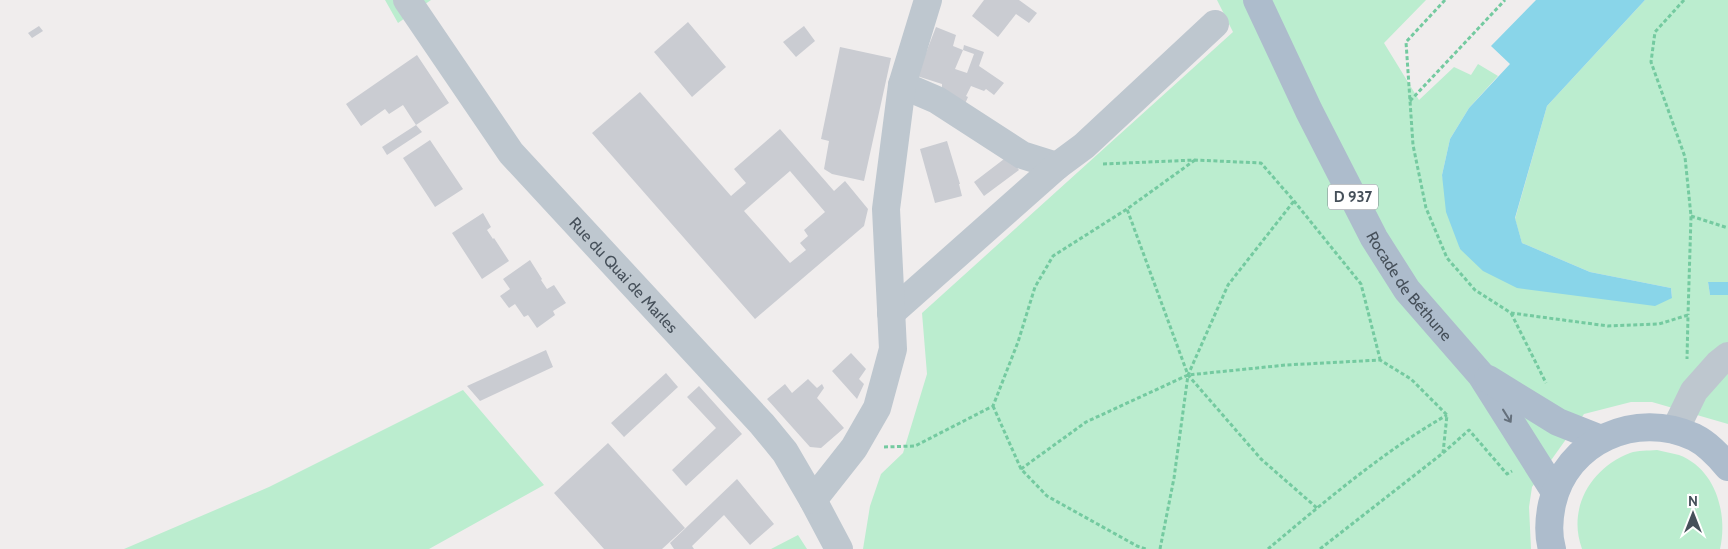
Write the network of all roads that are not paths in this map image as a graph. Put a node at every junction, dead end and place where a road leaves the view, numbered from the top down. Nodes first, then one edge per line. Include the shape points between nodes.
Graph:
1 (407, 0) edge
2 (928, 0) edge
3 (1257, 0) edge
4 (1215, 24) dead end
5 (902, 85) junction
6 (1057, 166) junction
7 (891, 313) junction
8 (1728, 356) edge
9 (1481, 375) junction
10 (1676, 430) junction
11 (1601, 439) junction
12 (1723, 455) edge
13 (1555, 492) junction
14 (813, 500) junction
15 (839, 549) edge
16 (1552, 549) edge

1 - 14 street, Rue du Quai de Marles via 511,153 762,424 784,452
2 - 5 street
3 - 9 main road, Rocade de Béthune / D 937 via 1374,238 1407,290
4 - 6 street via 1090,155
5 - 6 street via 937,100 1022,155
5 - 7 street via 886,209
6 - 7 street
7 - 14 street via 893,349 877,408 854,448
8 - 10 street via 1694,391
9 - 11 main road, Rocade de Béthune / D 937 via 1558,422
9 -> 13 main road, Rocade de Béthune / D 937
10 - 11 main road via 1650,426 1625,429
10 - 12 main road
11 - 13 main road via 1581,452 1566,470
13 - 16 main road via 1549,518
14 - 15 street, Rue du Quai de Marles

